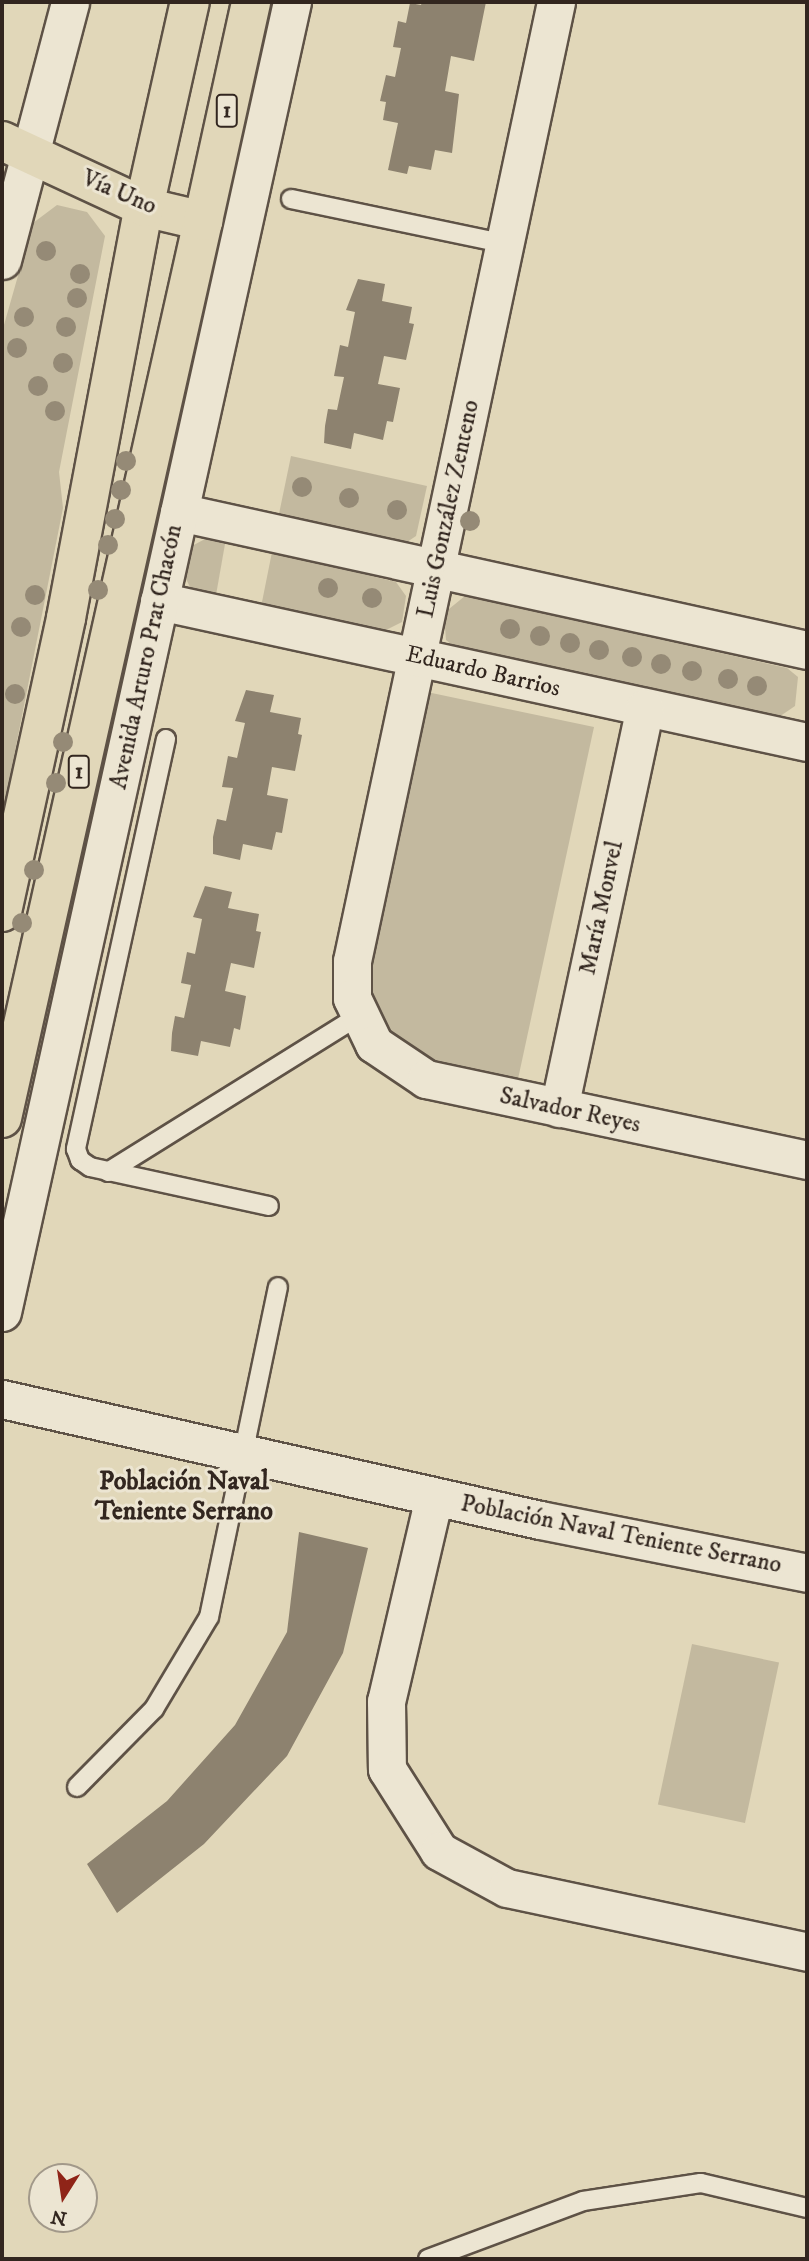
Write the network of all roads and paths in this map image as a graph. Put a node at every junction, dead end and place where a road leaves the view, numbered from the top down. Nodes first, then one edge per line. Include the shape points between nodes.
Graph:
1 (70, 2) edge
2 (190, 2) edge
3 (251, 2) edge
4 (292, 2) edge
5 (556, 2) edge
6 (15, 147) edge
7 (291, 199) dead end
8 (144, 207) junction
9 (203, 221) junction
10 (241, 229) junction
11 (508, 244) junction
12 (2, 260) edge
13 (179, 512) junction
14 (436, 568) junction
15 (159, 601) junction
16 (807, 650) edge
17 (417, 657) junction
18 (645, 708) junction
19 (166, 739) dead end
20 (807, 742) edge
21 (2, 912) edge
22 (358, 1017) junction
23 (559, 1108) junction
24 (2, 1118) edge
25 (807, 1160) edge
26 (108, 1172) junction
27 (269, 1206) dead end
28 (278, 1287) dead end
29 (2, 1312) edge
30 (2, 1399) edge
31 (244, 1455) junction
32 (434, 1497) junction
33 (807, 1573) edge
34 (77, 1787) dead end
35 (807, 1952) edge
36 (807, 2208) edge
37 (428, 2259) edge

1 - 6 street
2 - 8 main road, 1
3 - 9 main road, Avenida Arturo Prat Chacón / 1
4 - 10 street, Avenida Arturo Prat Chacón
5 - 11 street, Luis González Zenteno
6 - 8 main road, Vía Uno
6 - 12 street
7 - 11 lane
8 - 9 main road, Vía Uno
8 - 21 main road, 1 via 66,618
9 - 10 street, Vía Uno
9 - 24 main road, Avenida Arturo Prat Chacón / 1
10 - 13 street, Avenida Arturo Prat Chacón
11 - 14 street, Luis González Zenteno
13 - 14 street
13 - 15 street, Avenida Arturo Prat Chacón
14 - 16 street
14 - 17 street, Luis González Zenteno
15 - 17 street, Eduardo Barrios
15 - 29 street, Avenida Arturo Prat Chacón
17 - 18 street, Eduardo Barrios
17 - 22 street, Luis González Zenteno via 352,961
18 - 20 street, Eduardo Barrios
18 - 23 street, María Monvel
19 - 26 lane via 76,1149 80,1160
22 - 23 street, Salvador Reyes via 386,1055 426,1079
22 - 26 lane
23 - 25 street, Salvador Reyes
26 - 27 lane
28 - 31 lane
30 - 31 street, Población Naval Teniente Serrano
31 - 32 street, Población Naval Teniente Serrano
31 - 34 lane via 209,1617 154,1709
32 - 33 street, Población Naval Teniente Serrano
32 - 35 street, Población Naval Teniente Serrano via 386,1701 386,1728 387,1769 439,1851 507,1888
36 - 37 lane via 701,2183 583,2201

